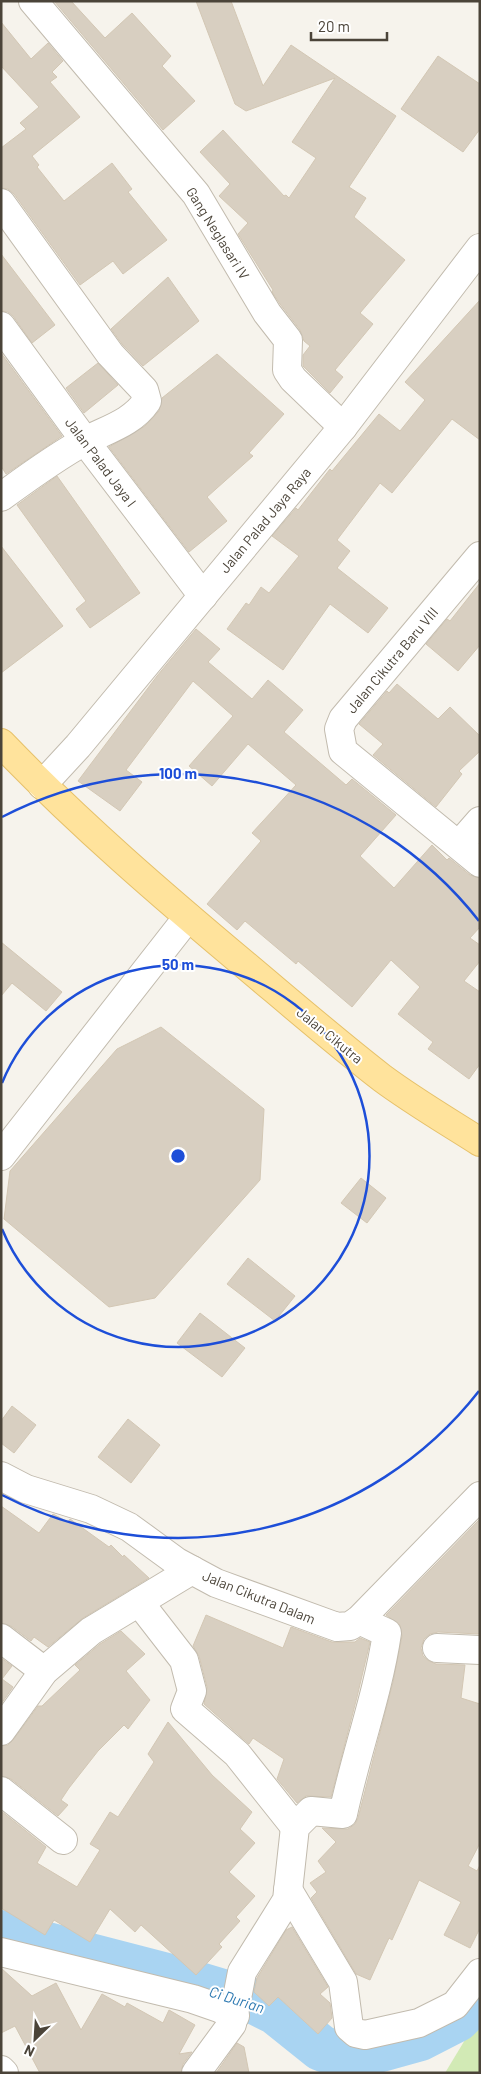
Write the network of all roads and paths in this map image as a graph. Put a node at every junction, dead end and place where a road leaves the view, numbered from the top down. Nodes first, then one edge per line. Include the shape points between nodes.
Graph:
1 (33, 1) edge
2 (1, 204) edge
3 (480, 248) edge
4 (1, 326) edge
5 (343, 427) junction
6 (85, 441) junction
7 (5, 486) edge
8 (480, 556) edge
9 (203, 596) junction
10 (1, 743) edge
11 (42, 785) junction
12 (480, 821) edge
13 (458, 846) junction
14 (480, 863) edge
15 (188, 917) junction
16 (480, 1142) edge
17 (1, 1156) edge
18 (1, 1476) edge
19 (480, 1496) edge
20 (192, 1570) junction
21 (140, 1602) junction
22 (359, 1620) junction
23 (1, 1638) edge
24 (437, 1648) dead end
25 (480, 1650) edge
26 (44, 1671) junction
27 (1, 1731) edge
28 (1, 1791) edge
29 (296, 1827) junction
30 (63, 1840) dead end
31 (288, 1890) junction
32 (1, 1952) edge
33 (480, 1973) edge
34 (235, 2007) junction
35 (196, 2073) edge

1 - 5 street, Gang Neglasari IV via 196,194 267,313 288,340 287,370 293,380
2 - 6 street via 110,354 144,390 147,402 141,410 127,421
3 - 5 street, Jalan Palad Jaya Raya
4 - 6 street, Jalan Palad Jaya I
5 - 9 street, Jalan Palad Jaya Raya
6 - 7 street
6 - 9 street, Jalan Palad Jaya I
8 - 13 street, Jalan Cikutra Baru VIII via 343,719 339,729 343,751
9 - 11 street, Jalan Palad Jaya Raya
10 - 11 main road, Jalan Cikutra
11 - 15 main road, Jalan Cikutra
12 - 13 street
13 - 14 street, Jalan Cikutra Baru VIII
15 - 16 main road, Jalan Cikutra via 383,1078
15 - 17 street
18 - 20 street, Jalan Cikutra Dalam via 26,1489 106,1516
19 - 22 street
20 - 21 street
20 - 22 street, Jalan Cikutra Dalam via 216,1583 337,1628 350,1626
21 - 26 street via 92,1631
21 - 29 street via 184,1660 192,1691 186,1709 237,1754
22 - 29 street via 387,1632 343,1814 310,1811
23 - 26 street
24 - 25 street
26 - 27 street
28 - 30 street
29 - 31 street
31 - 33 street via 343,1982 349,2027 356,2033 365,2035 419,2023 440,2014 455,2005
31 - 34 street via 287,1900 242,1972
32 - 34 street via 220,2008
34 - 35 street via 232,2024

